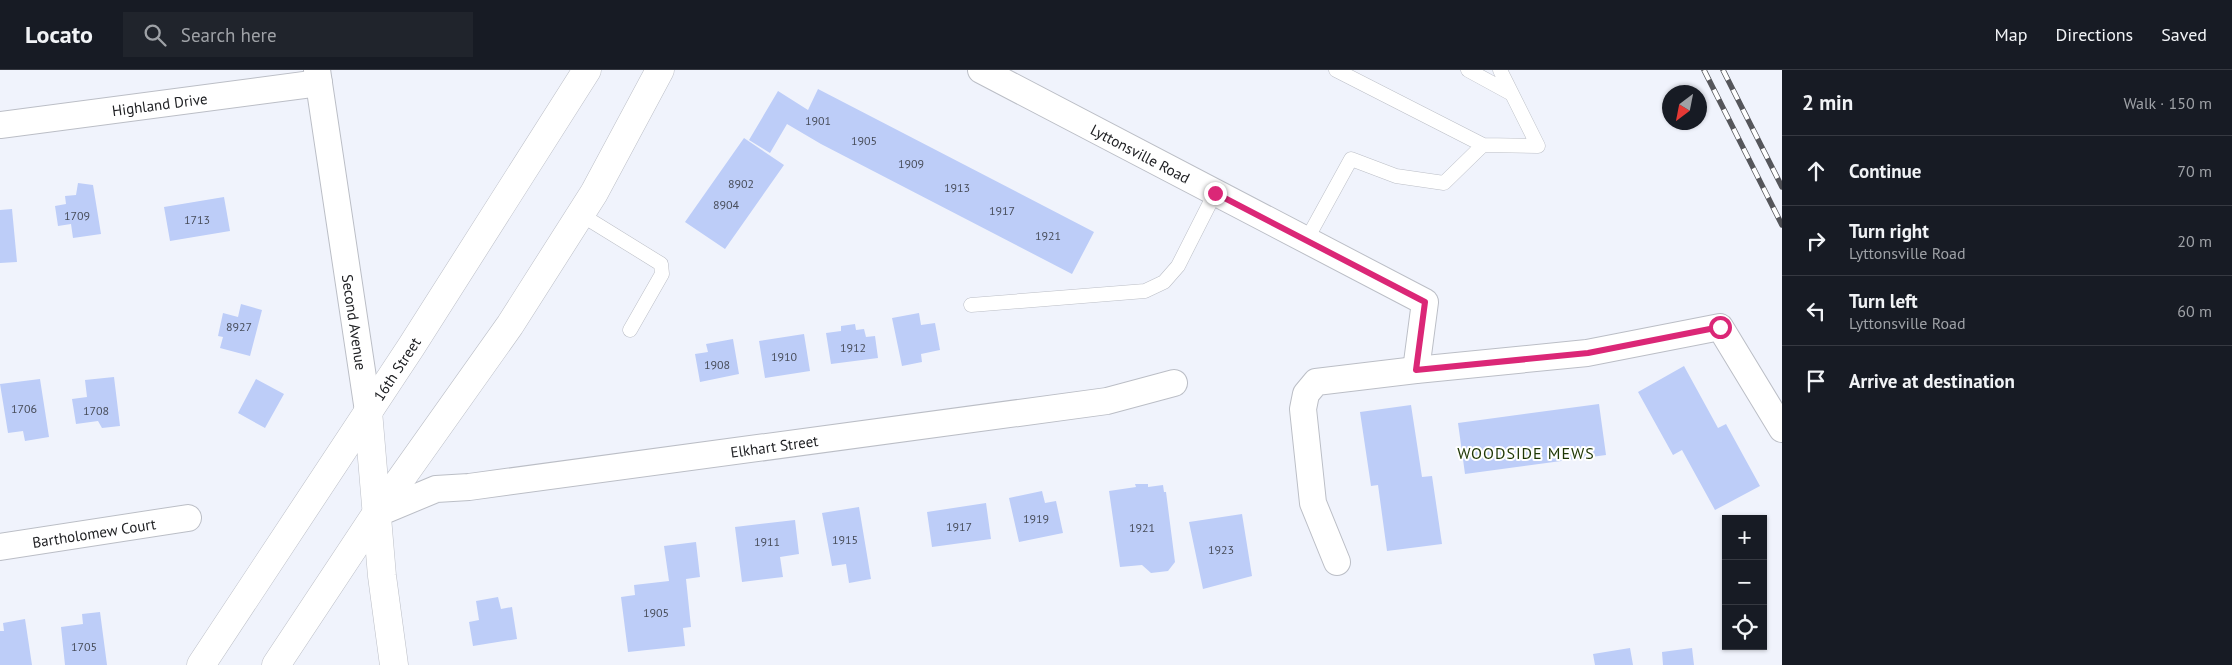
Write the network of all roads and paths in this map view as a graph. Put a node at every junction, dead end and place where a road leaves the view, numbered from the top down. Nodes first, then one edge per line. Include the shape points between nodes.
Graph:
1 (587, 70) edge
2 (660, 70) edge
3 (981, 70) edge
4 (1336, 70) edge
5 (1468, 70) edge
6 (1500, 70) edge
7 (318, 77) edge
8 (1512, 94) junction
9 (0, 124) edge
10 (1483, 145) junction
11 (1215, 193) junction
12 (580, 214) junction
13 (1307, 239) junction
14 (971, 305) dead end
15 (630, 330) dead end
16 (1416, 370) junction
17 (1174, 383) dead end
18 (368, 411) junction
19 (1782, 430) edge
20 (376, 514) junction
21 (188, 518) dead end
22 (0, 547) edge
23 (1337, 562) dead end
24 (201, 665) edge
25 (276, 665) edge
26 (394, 665) edge

1 - 18 main road, 16th Street
2 - 12 main road via 594,194
3 - 11 street, Lyttonsville Road
4 - 10 lane
5 - 8 lane
6 - 8 lane
7 - 9 street, Highland Drive
7 - 18 street, Second Avenue
8 - 10 lane via 1538,146
10 - 13 lane via 1444,183 1396,176 1351,160
11 - 13 street, Lyttonsville Road
11 - 14 lane via 1178,266 1164,282 1145,291
12 - 15 lane via 661,264 662,274
12 - 20 main road via 510,326
13 - 16 street, Lyttonsville Road via 1425,302
16 - 19 street via 1588,353 1720,327
16 - 23 street via 1316,382 1306,394 1303,410 1313,503
17 - 20 street, Elkhart Street via 1107,401 436,490
18 - 20 main road, Second Avenue
18 - 24 main road, 16th Street
20 - 25 main road
20 - 26 main road, Second Avenue
21 - 22 street, Bartholomew Court

